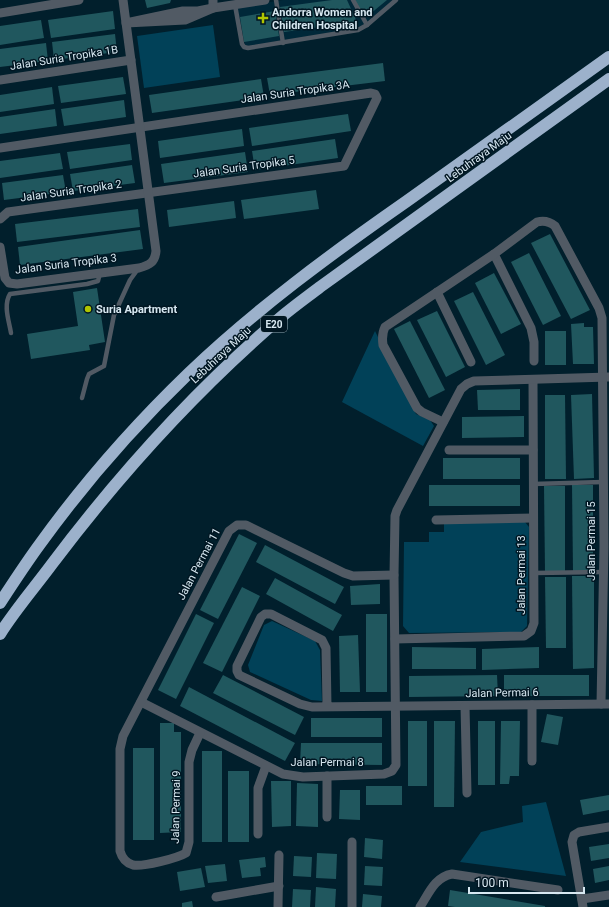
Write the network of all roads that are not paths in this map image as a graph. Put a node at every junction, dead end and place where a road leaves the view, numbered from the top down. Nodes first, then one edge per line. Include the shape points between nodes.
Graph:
1 (79, 0) edge
2 (123, 0) edge
3 (265, 0) edge
4 (276, 0) edge
5 (353, 0) edge
6 (396, 0) edge
7 (222, 3) edge
8 (213, 4) edge
9 (235, 5) junction
10 (0, 13) edge
11 (126, 24) junction
12 (367, 25) junction
13 (283, 43) junction
14 (609, 57) edge
15 (131, 60) junction
16 (609, 79) edge
17 (0, 80) edge
18 (140, 127) junction
19 (0, 148) edge
20 (344, 166) joint
21 (148, 192) junction
22 (0, 219) edge
23 (0, 247) edge
24 (494, 254) junction
25 (139, 268) junction
26 (100, 273) junction
27 (437, 292) junction
28 (11, 333) dead end
29 (534, 361) dead end
30 (471, 362) dead end
31 (606, 377) edge
32 (533, 380) junction
33 (82, 398) dead end
34 (443, 422) junction
35 (449, 450) dead end
36 (533, 450) junction
37 (603, 482) junction
38 (533, 484) junction
39 (533, 518) junction
40 (436, 520) dead end
41 (606, 547) edge
42 (534, 572) junction
43 (603, 572) junction
44 (394, 576) junction
45 (0, 602) edge
46 (0, 634) edge
47 (395, 639) junction
48 (141, 702) junction
49 (605, 704) edge
50 (532, 705) junction
51 (327, 706) junction
52 (395, 706) junction
53 (465, 706) junction
54 (200, 733) junction
55 (532, 761) dead end
56 (266, 766) junction
57 (327, 776) junction
58 (466, 793) dead end
59 (327, 817) dead end
60 (609, 827) edge
61 (258, 834) dead end
62 (352, 842) dead end
63 (279, 855) dead end
64 (156, 862) joint
65 (279, 886) junction
66 (558, 890) dead end
67 (609, 895) edge
68 (216, 897) dead end
69 (582, 903) edge
70 (278, 907) edge
71 (352, 907) edge
72 (420, 907) edge

1 - 10 street
2 - 11 street
3 - 9 street
4 - 13 lane
5 - 12 lane
6 - 12 lane
7 - 8 street
7 - 9 street
8 - 11 street via 185,20
9 - 13 lane via 244,47
11 - 15 street
12 - 13 lane via 358,30
14 - 45 highway, Lebuhraya Maju / E20 via 375,223 279,295 222,343 149,414 111,456 40,544
15 - 17 street, Jalan Suria Tropika 1B
15 - 18 street
16 - 46 highway, Lebuhraya Maju / E20 via 320,287 240,354 174,418 86,518
18 - 19 street
18 - 20 street, Jalan Suria Tropika 3A via 375,94 377,98
18 - 21 street
20 - 21 street, Jalan Suria Tropika 5
21 - 22 street, Jalan Suria Tropika 2 via 8,212
21 - 25 street via 156,251 152,263
23 - 26 street, Jalan Suria Tropika 3 via 5,278 9,283
24 - 27 street, Jalan Permai 15
24 - 29 street via 531,328
24 - 31 street, Jalan Permai 15 via 538,222 547,221 555,226 599,308
25 - 26 street, Jalan Suria Tropika 3
25 - 33 lane via 130,280 114,315 104,366 89,374
26 - 28 lane via 98,281 87,284 10,294 7,307
27 - 30 street
27 - 34 street, Jalan Permai 15 via 385,327 382,340 417,408
31 - 32 street
31 - 37 street, Jalan Permai 15
32 - 34 street, Jalan Permai 8 via 474,381 467,384 461,389
32 - 36 street, Jalan Permai 13
34 - 44 street, Jalan Permai 8 via 397,510 394,523
35 - 36 street
36 - 38 street, Jalan Permai 13
37 - 38 lane
37 - 41 street, Jalan Permai 15
38 - 39 street, Jalan Permai 13
39 - 40 street
39 - 42 street, Jalan Permai 13
41 - 43 street, Jalan Permai 15
42 - 43 lane
42 - 47 street, Jalan Permai 13 via 534,623 532,631 524,636
43 - 49 street, Jalan Permai 15
44 - 47 street, Jalan Permai 8
44 - 48 street, Jalan Permai 11 via 353,576 246,525 237,525 230,531
47 - 52 street, Jalan Permai 8
48 - 54 street, Jalan Permai 8
48 - 64 street, Jalan Permai 11 via 123,736 120,749 120,851 122,857 132,864 139,866
49 - 50 street, Jalan Permai 6
50 - 53 street, Jalan Permai 6
50 - 55 street
51 - 51 street, Jalan Permai 6 via 326,648 322,640 271,614 265,614 261,617 237,666 239,675 300,704 312,707
51 - 52 street, Jalan Permai 6
52 - 53 street, Jalan Permai 6
52 - 57 street, Jalan Permai 8 via 396,766 392,771 384,774
53 - 58 street
54 - 56 street, Jalan Permai 8
54 - 64 street, Jalan Permai 9 via 189,762 188,848 182,856
56 - 57 street, Jalan Permai 8 via 293,776
56 - 61 street via 258,788
57 - 59 street
60 - 69 street via 574,835 572,842
62 - 71 street
63 - 65 street
65 - 68 street
65 - 70 street
66 - 72 street via 452,874 438,879
67 - 69 street

